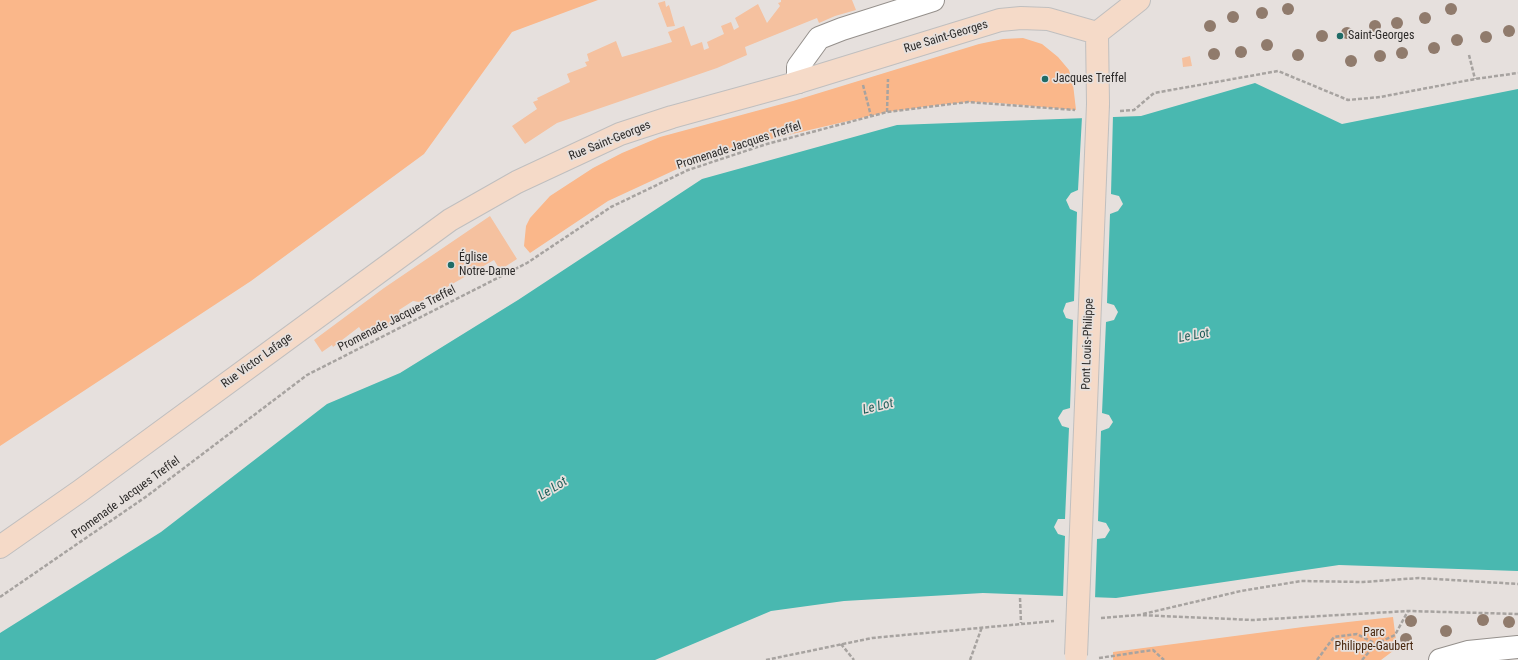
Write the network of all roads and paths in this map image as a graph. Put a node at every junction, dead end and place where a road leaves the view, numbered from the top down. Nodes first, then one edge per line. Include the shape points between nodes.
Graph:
1 (933, 0) edge
2 (1139, 0) edge
3 (1096, 33) junction
4 (1469, 55) dead end
5 (1518, 73) edge
6 (895, 77) dead end
7 (1475, 79) junction
8 (798, 82) junction
9 (1106, 108) junction
10 (1076, 110) dead end
11 (887, 112) junction
12 (518, 182) joint
13 (0, 546) edge
14 (1518, 584) edge
15 (0, 597) edge
16 (1020, 598) dead end
17 (1518, 614) edge
18 (1139, 615) dead end
19 (1021, 623) dead end
20 (982, 627) dead end
21 (841, 644) dead end
22 (1376, 644) junction
23 (1518, 647) edge
24 (1081, 658) edge
25 (854, 660) edge
26 (970, 660) edge
27 (1164, 660) edge
28 (1317, 660) edge
29 (1362, 660) edge
30 (1440, 660) edge

1 - 8 street via 820,38 798,67
2 - 3 main road
3 - 8 main road, Rue Saint-Georges via 1048,19 1000,20
3 - 9 main road, Pont Louis-Philippe
4 - 7 path
5 - 7 path
6 - 11 path via 888,79
7 - 9 path via 1380,97 1348,100 1278,71 1154,93 1134,110
8 - 12 main road, Rue Saint-Georges via 620,134
9 - 24 main road, Pont Louis-Philippe, bridge
10 - 11 path, Promenade Jacques Treffel via 968,102
11 - 15 path, Promenade Jacques Treffel via 767,144 688,170 611,207 527,262 307,375 147,496
12 - 13 main road, Rue Victor Lafage via 450,220 80,491
14 - 18 path via 1419,578 1363,582 1301,581 1242,591
16 - 19 path
17 - 22 path via 1408,611 1394,636
20 - 26 path
21 - 25 path
22 - 28 path via 1356,634 1334,636
22 - 29 path
23 - 30 street via 1468,652
24 - 27 path via 1154,650

